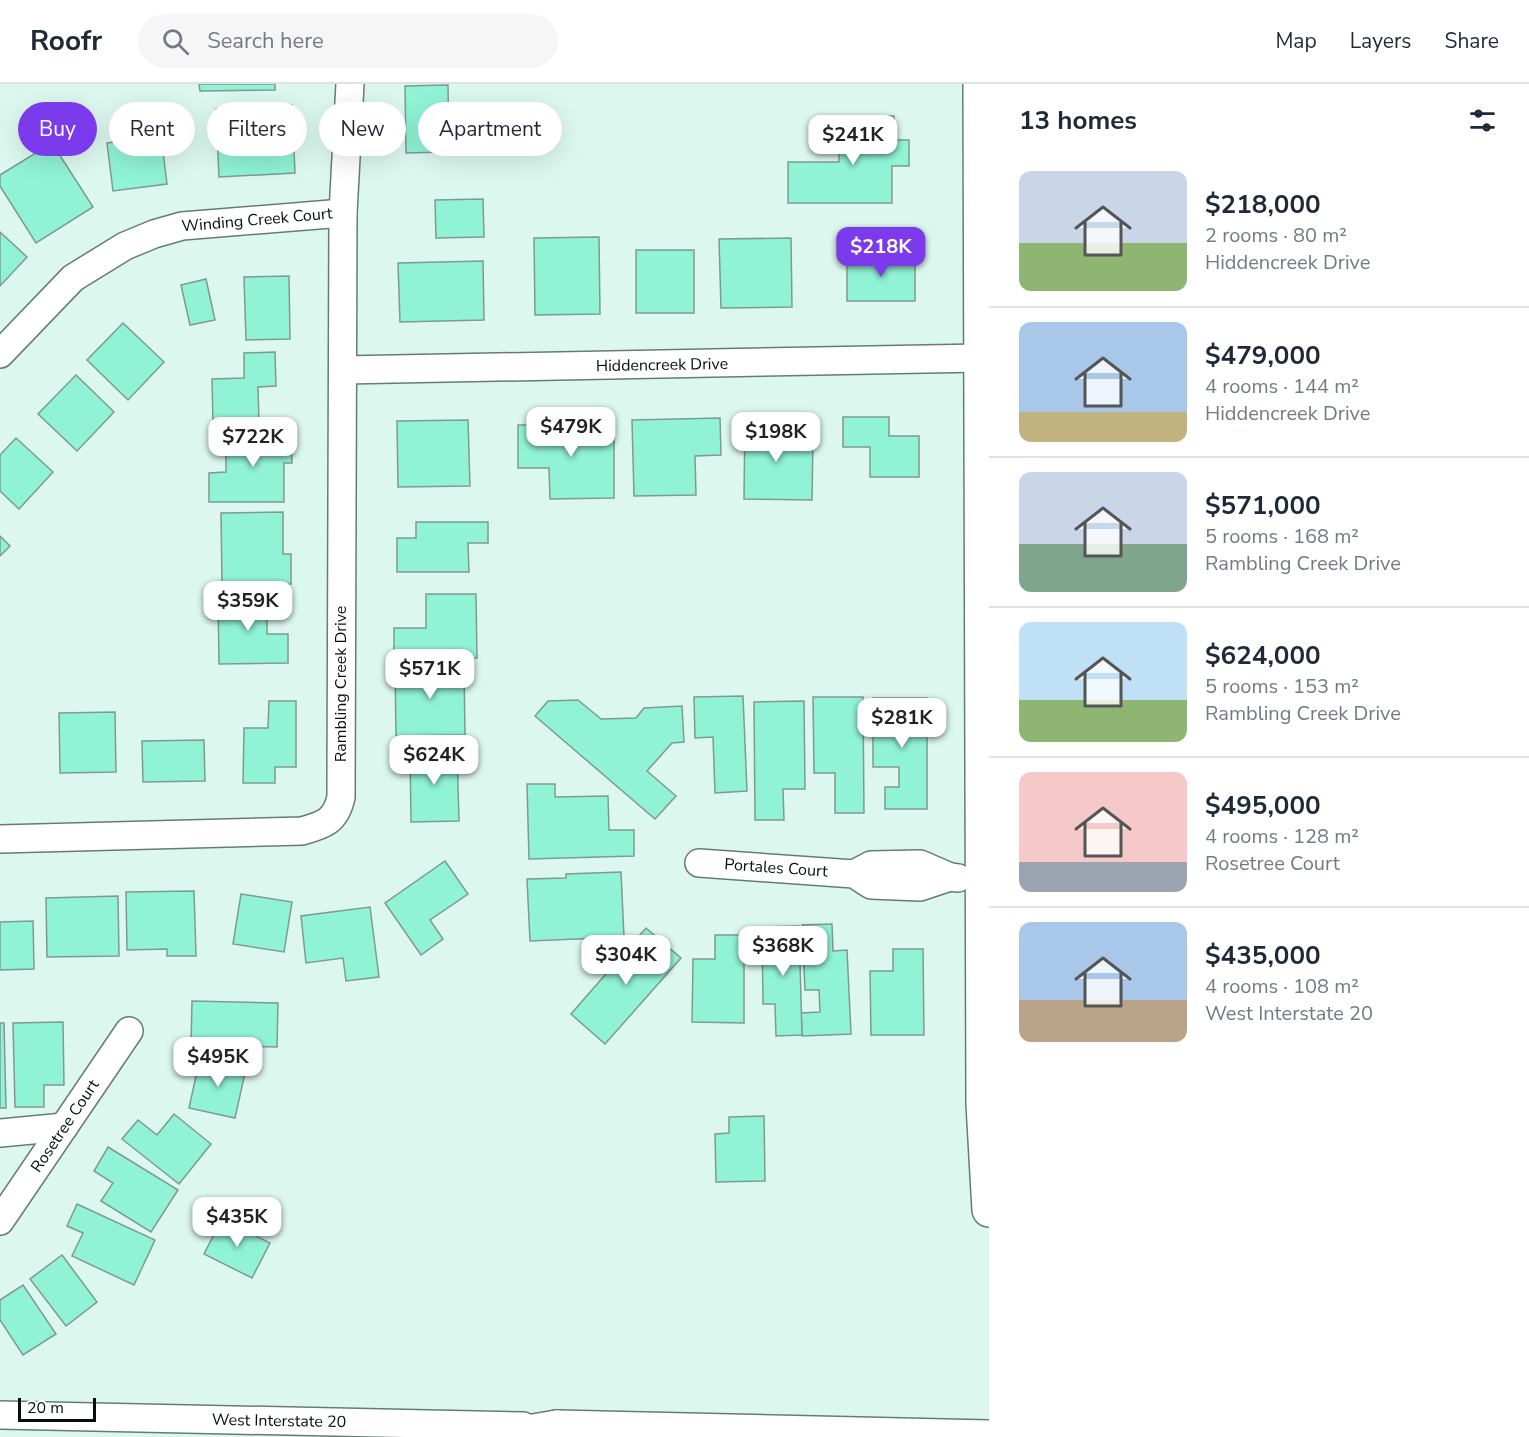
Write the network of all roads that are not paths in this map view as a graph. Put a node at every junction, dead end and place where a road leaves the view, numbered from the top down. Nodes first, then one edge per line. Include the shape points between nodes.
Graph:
1 (350, 84) edge
2 (980, 84) edge
3 (344, 213) junction
4 (985, 213) edge
5 (0, 354) edge
6 (981, 358) junction
7 (343, 370) junction
8 (0, 839) edge
9 (699, 862) dead end
10 (986, 880) edge
11 (129, 1031) dead end
12 (64, 1127) junction
13 (0, 1133) edge
14 (989, 1210) edge
15 (0, 1221) edge
16 (0, 1415) edge
17 (557, 1427) junction
18 (497, 1437) edge
19 (989, 1437) edge

1 - 3 street, Rambling Creek Drive
2 - 4 main road
3 - 5 street, Winding Creek Court via 182,226 154,234 125,246 73,278
3 - 7 street, Rambling Creek Drive
4 - 6 main road
6 - 7 street, Hiddencreek Drive
6 - 10 main road
7 - 8 street, Rambling Creek Drive via 339,808 326,824 302,831
9 - 10 street, Portales Court via 854,874 871,865 920,864 950,877
10 - 14 main road via 983,1104
11 - 12 street, Rosetree Court
12 - 13 street
12 - 15 street, Rosetree Court
16 - 17 street, West Interstate 20
17 - 18 main road
17 - 19 main road, West Interstate 20

